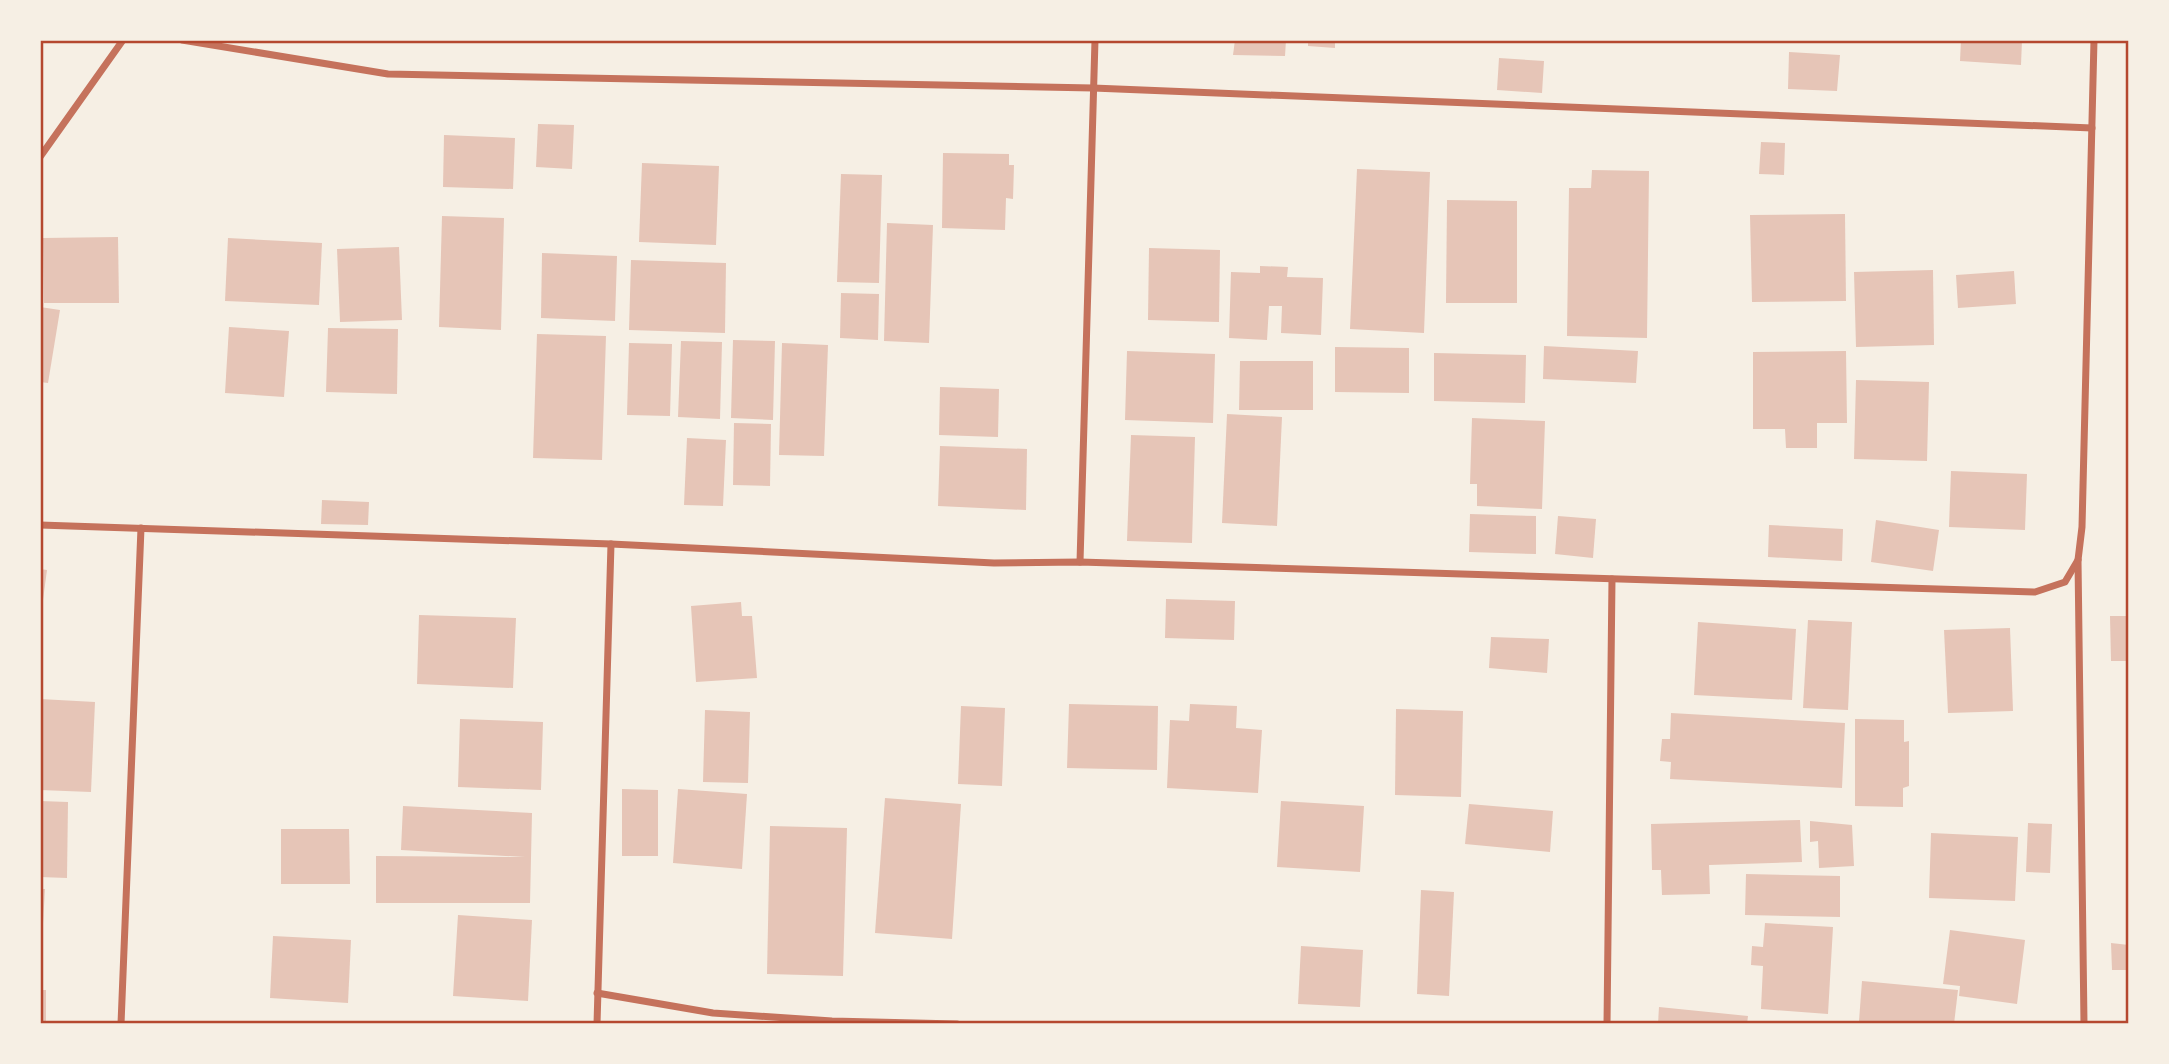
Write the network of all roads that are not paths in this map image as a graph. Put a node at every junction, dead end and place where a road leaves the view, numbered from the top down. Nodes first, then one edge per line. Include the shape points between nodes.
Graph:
1 (122, 40) edge
2 (182, 40) edge
3 (1095, 40) edge
4 (2094, 40) edge
5 (1093, 88) junction
6 (2092, 128) junction
7 (40, 157) edge
8 (40, 525) edge
9 (141, 528) junction
10 (611, 544) junction
11 (2078, 560) junction
12 (1080, 562) junction
13 (1612, 579) junction
14 (597, 993) junction
15 (121, 1024) edge
16 (597, 1024) edge
17 (957, 1024) edge
18 (1606, 1024) edge
19 (2084, 1024) edge

1 - 7 street
2 - 5 street via 388,74
3 - 5 street
4 - 6 street
5 - 6 street
5 - 12 street
6 - 11 street
8 - 9 street
9 - 10 street
9 - 15 street
10 - 12 street via 994,563
10 - 14 street
11 - 13 street via 2065,582 2035,592
11 - 19 street
12 - 13 street
13 - 18 street
14 - 16 street
14 - 17 street via 713,1013

